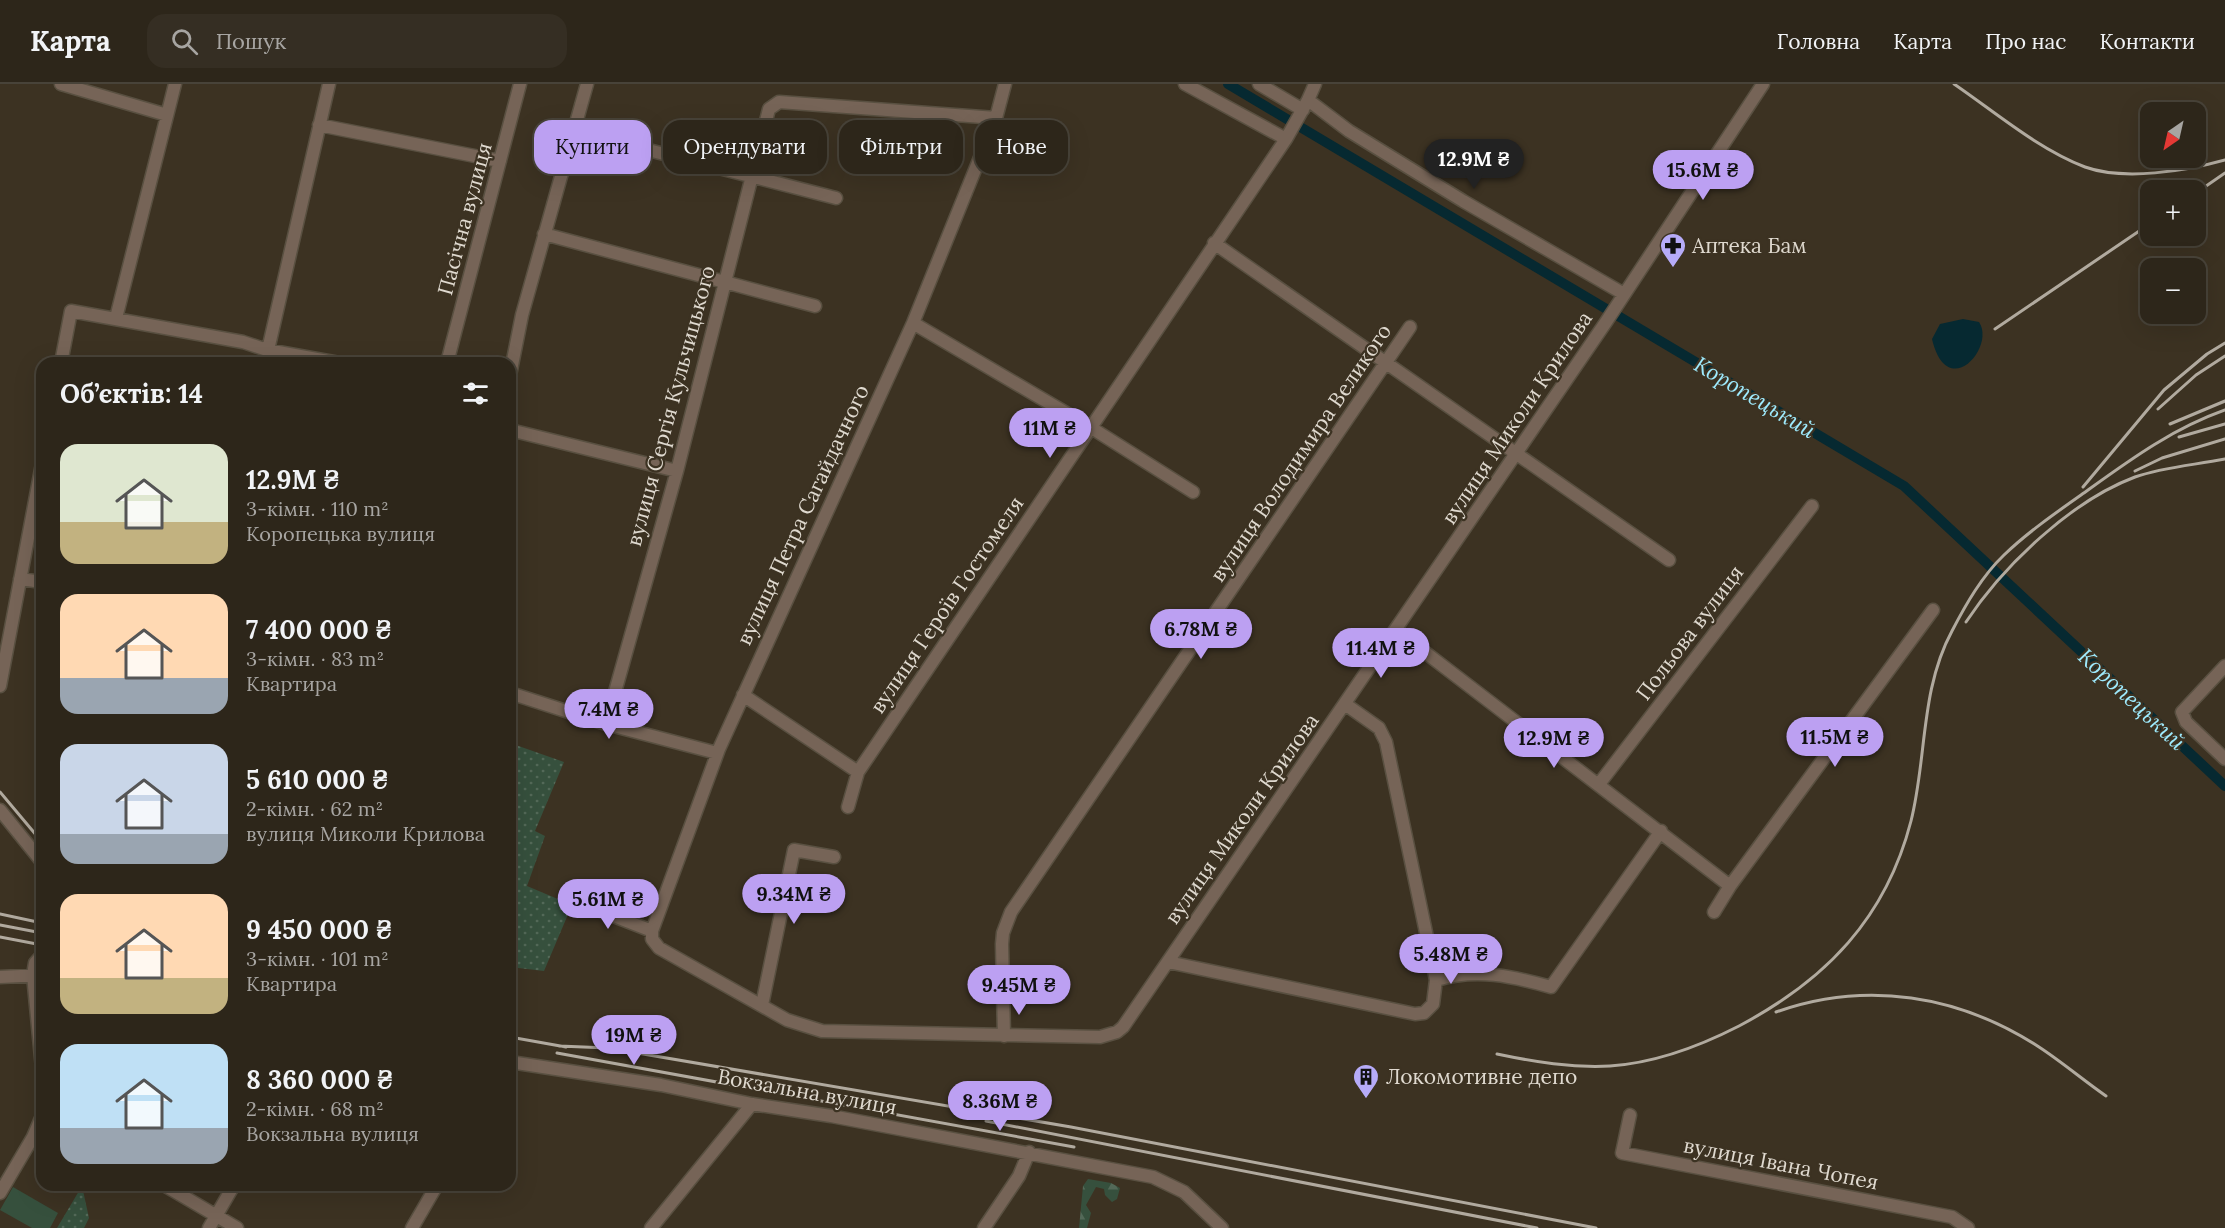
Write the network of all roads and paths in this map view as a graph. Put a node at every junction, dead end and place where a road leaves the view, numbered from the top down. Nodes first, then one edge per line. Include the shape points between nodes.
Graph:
1 (61, 84) edge
2 (175, 84) edge
3 (329, 84) edge
4 (520, 84) edge
5 (587, 84) edge
6 (1005, 84) edge
7 (1185, 84) edge
8 (1258, 84) edge
9 (1315, 84) edge
10 (1763, 84) edge
11 (167, 115) junction
12 (996, 118) junction
13 (577, 120) edge
14 (1298, 120) junction
15 (319, 125) junction
16 (651, 151) edge
17 (500, 161) junction
18 (561, 174) edge
19 (750, 176) junction
20 (836, 198) dead end
21 (544, 234) junction
22 (1214, 243) junction
23 (724, 282) junction
24 (1622, 298) junction
25 (815, 306) dead end
26 (116, 318) junction
27 (913, 323) junction
28 (1410, 327) dead end
29 (267, 350) junction
30 (62, 357) edge
31 (266, 357) edge
32 (306, 357) edge
33 (449, 357) edge
34 (514, 357) edge
35 (1386, 363) junction
36 (1090, 427) junction
37 (516, 431) edge
38 (1516, 453) junction
39 (677, 471) junction
40 (1193, 492) dead end
41 (36, 495) edge
42 (1812, 506) dead end
43 (1669, 560) dead end
44 (20, 579) junction
45 (36, 581) edge
46 (1933, 610) dead end
47 (1396, 630) junction
48 (2225, 666) edge
49 (0, 686) edge
50 (516, 695) edge
51 (743, 695) junction
52 (1345, 704) junction
53 (606, 724) junction
54 (717, 753) junction
55 (2225, 759) edge
56 (858, 772) junction
57 (1599, 784) junction
58 (848, 807) dead end
59 (0, 810) edge
60 (1661, 831) junction
61 (36, 854) edge
62 (834, 857) dead end
63 (1730, 886) junction
64 (575, 901) dead end
65 (1714, 912) dead end
66 (652, 931) junction
67 (1168, 962) junction
68 (36, 975) edge
69 (0, 977) edge
70 (1436, 980) junction
71 (762, 1005) junction
72 (1004, 1036) junction
73 (516, 1063) edge
74 (752, 1104) junction
75 (1630, 1115) dead end
76 (36, 1130) edge
77 (1029, 1152) junction
78 (174, 1191) edge
79 (231, 1191) edge
80 (434, 1191) edge
81 (0, 1193) edge
82 (216, 1216) junction
83 (209, 1228) edge
84 (237, 1228) edge
85 (412, 1228) edge
86 (651, 1228) edge
87 (984, 1228) edge
88 (1222, 1228) edge
89 (1968, 1228) edge

1 - 11 street
2 - 11 street
3 - 15 street
4 - 17 street, Пасічна вулиця
5 - 13 street
6 - 12 street, вулиця Петра Сагайдачного
7 - 14 street
8 - 14 street
9 - 14 street, вулиця Героїв Гостомеля
10 - 24 street, вулиця Миколи Крилова
11 - 26 street
12 - 19 street, вулиця Сергія Кульчицького via 779,102 765,115
12 - 27 street, вулиця Петра Сагайдачного
14 - 22 street, вулиця Героїв Гостомеля
14 - 24 street via 1340,124
15 - 17 street
15 - 29 street
16 - 19 street
17 - 33 street, Пасічна вулиця
18 - 21 street
19 - 20 street
19 - 23 street, вулиця Сергія Кульчицького
21 - 23 street
21 - 34 street
22 - 35 street
22 - 36 street, вулиця Героїв Гостомеля
23 - 25 street
23 - 39 street, вулиця Сергія Кульчицького
24 - 38 street, вулиця Миколи Крилова
26 - 29 street
26 - 30 street via 71,311
27 - 36 street
27 - 51 street, вулиця Петра Сагайдачного
28 - 35 street, вулиця Володимира Великого
29 - 31 street
29 - 32 street
35 - 38 street
35 - 72 street, вулиця Володимира Великого via 1011,912 1002,944
36 - 40 street
36 - 56 street, вулиця Героїв Гостомеля
37 - 39 street
38 - 43 street
38 - 47 street, вулиця Миколи Крилова
39 - 53 street, вулиця Сергія Кульчицького
41 - 44 street
42 - 57 street, Польова вулиця
44 - 45 street
44 - 49 street
46 - 63 street
47 - 52 street, вулиця Миколи Крилова
47 - 57 street
48 - 55 street via 2182,712 2186,722
50 - 53 street
51 - 54 street, вулиця Петра Сагайдачного
51 - 56 street
52 - 67 street, вулиця Миколи Крилова
52 - 70 street via 1379,728 1386,742
53 - 54 street
54 - 66 street, вулиця Петра Сагайдачного
56 - 58 street, вулиця Героїв Гостомеля
57 - 60 street
59 - 61 street
60 - 63 street
60 - 70 street via 1551,987 1492,973 1465,973
62 - 71 street via 794,850
63 - 65 street
64 - 66 street
66 - 71 street, вулиця Миколи Крилова via 652,939 659,948
67 - 70 street via 1415,1014 1424,1013 1433,1005
67 - 72 street, вулиця Миколи Крилова via 1117,1032 1100,1037
68 - 69 street
71 - 72 street, вулиця Миколи Крилова via 787,1020 822,1031
73 - 74 street, Вокзальна вулиця via 661,1085
74 - 77 street, Вокзальна вулиця
74 - 86 street
75 - 89 street, вулиця Івана Чопея via 1622,1153 1952,1217
76 - 81 street
77 - 87 street via 1020,1174
77 - 88 street, Вокзальна вулиця via 1164,1181 1184,1192
78 - 82 street
79 - 82 street
80 - 85 street
82 - 83 street
82 - 84 street

